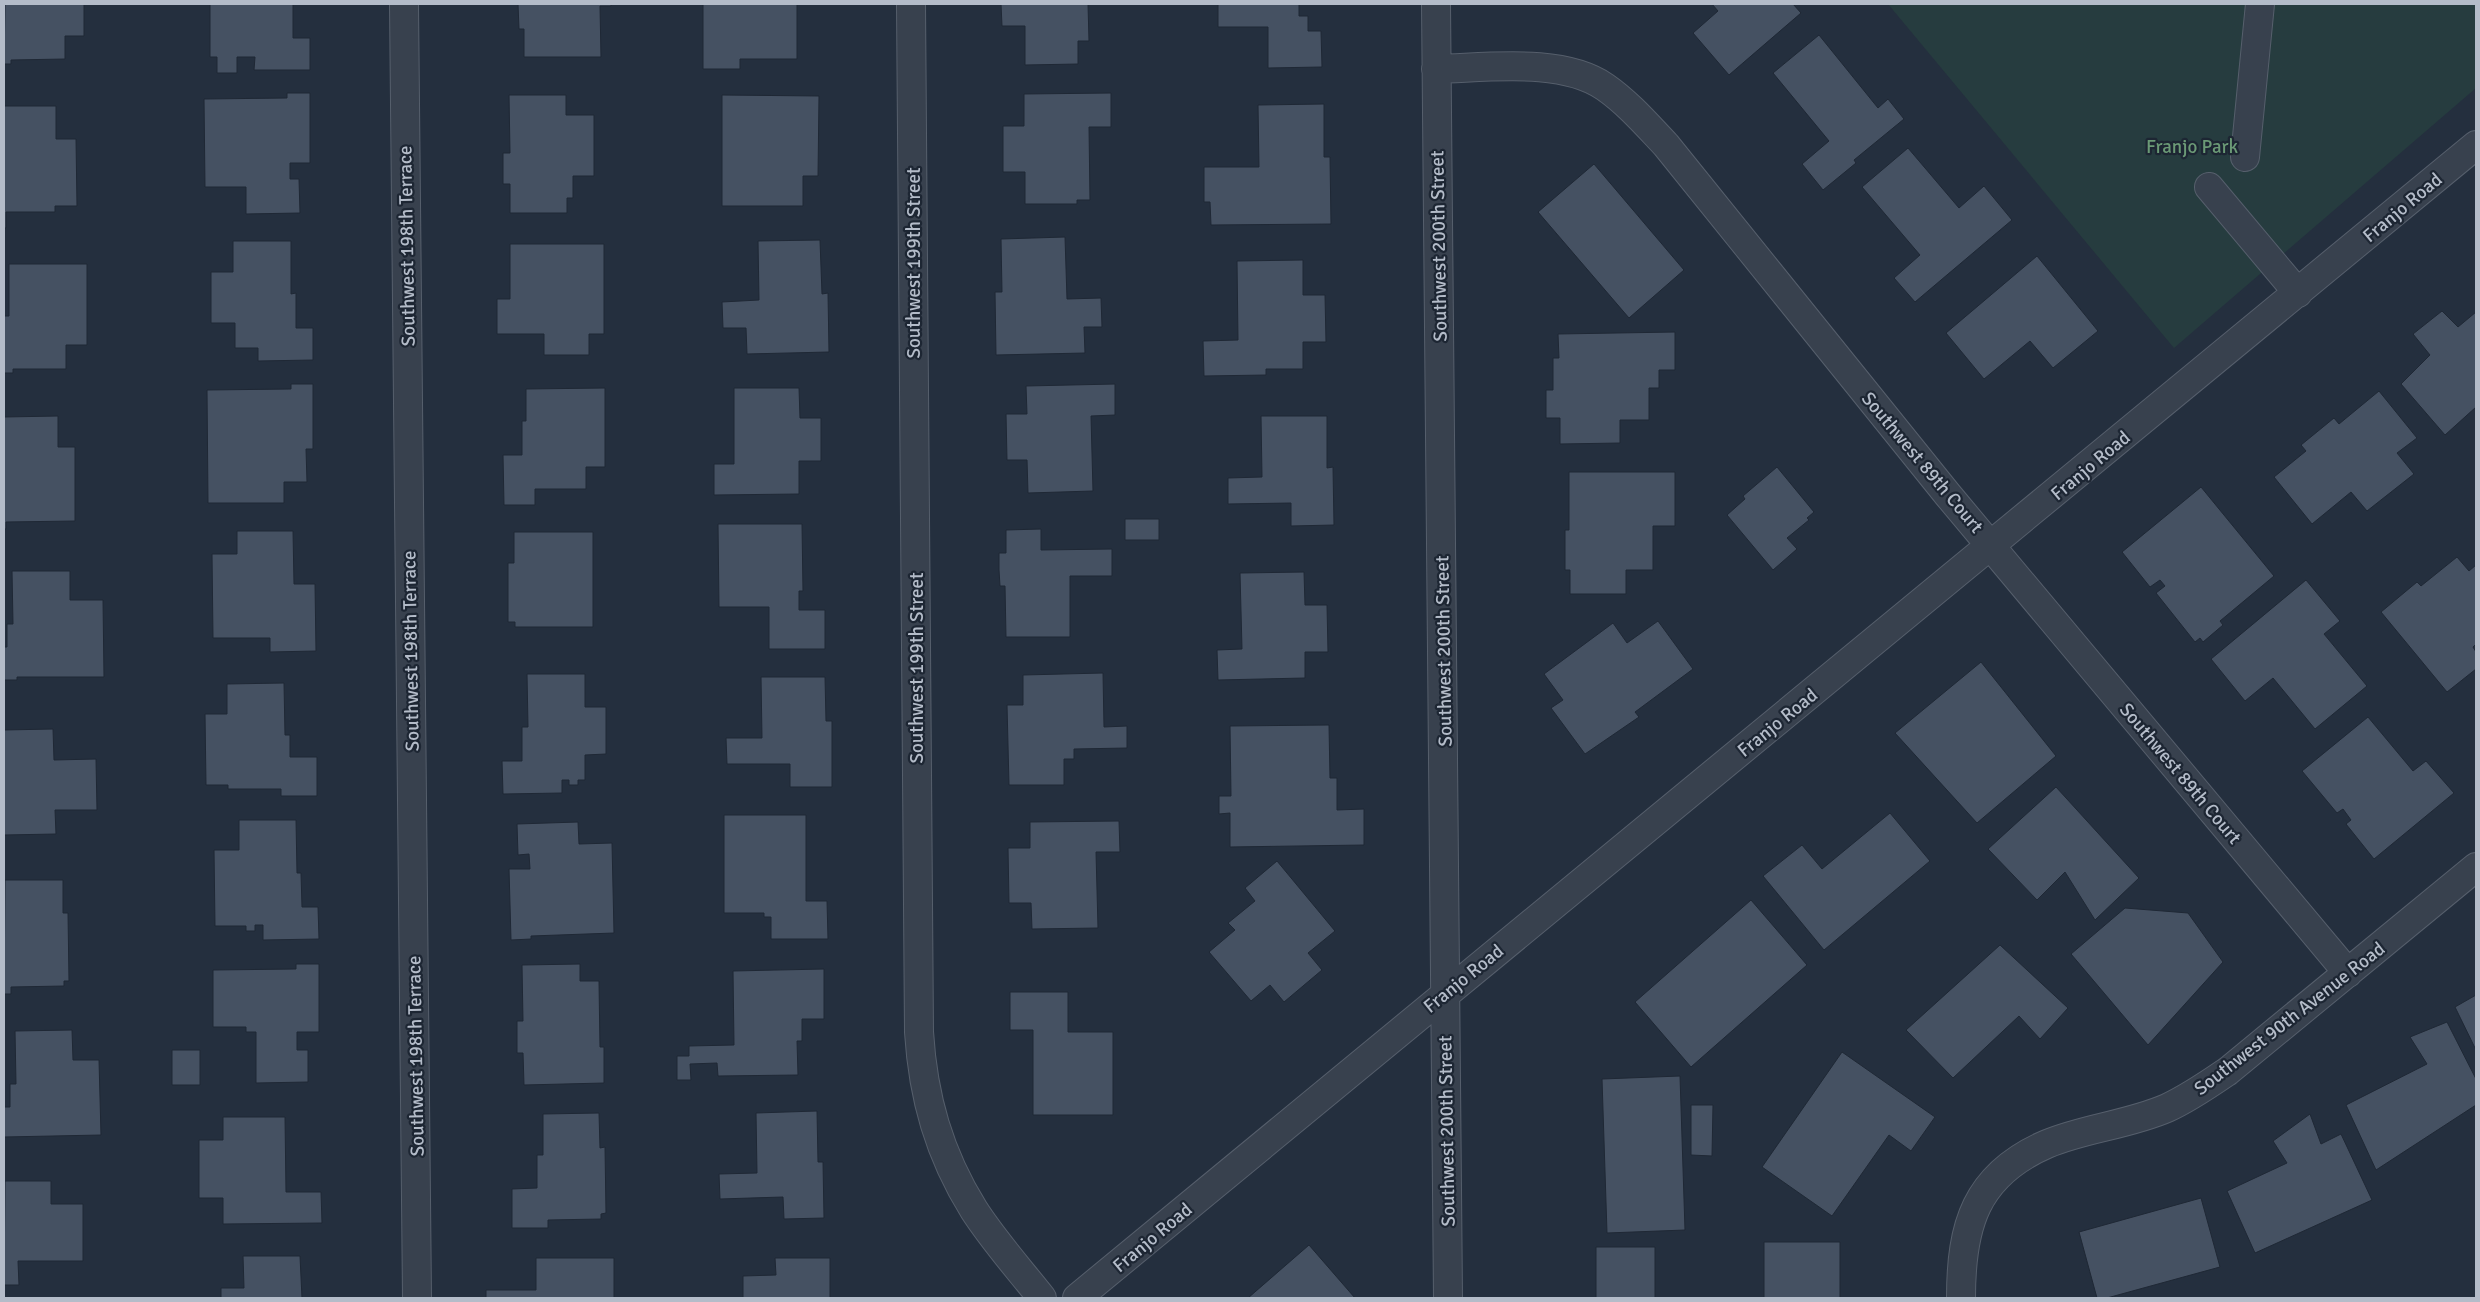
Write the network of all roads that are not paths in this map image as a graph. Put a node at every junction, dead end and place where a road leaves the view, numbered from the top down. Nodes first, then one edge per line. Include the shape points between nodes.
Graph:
1 (404, 4) edge
2 (911, 4) edge
3 (1436, 4) edge
4 (2260, 4) edge
5 (1436, 69) junction
6 (2476, 145) edge
7 (2245, 157) dead end
8 (2209, 187) dead end
9 (2298, 293) junction
10 (1992, 546) junction
11 (2476, 867) edge
12 (2348, 972) junction
13 (1444, 994) junction
14 (1961, 1289) edge
15 (417, 1298) edge
16 (1042, 1298) edge
17 (1077, 1298) edge
18 (1448, 1298) edge

1 - 15 street, Southwest 198th Terrace
2 - 16 street, Southwest 199th Street via 919,1022 922,1067 936,1132 955,1174 974,1210
3 - 5 street, Southwest 200th Street
4 - 7 street
5 - 10 street, Southwest 89th Court via 1542,68 1578,74 1604,86 1632,110 1666,145
5 - 13 street, Southwest 200th Street via 1446,887
6 - 9 street, Franjo Road
8 - 9 street
9 - 10 street, Franjo Road
10 - 12 street, Southwest 89th Court
10 - 13 street, Franjo Road
11 - 12 street, Southwest 90th Avenue Road
12 - 14 street, Southwest 90th Avenue Road via 2200,1091 2167,1108 2047,1144 2013,1163 1987,1188 1969,1221 1962,1250
13 - 17 street, Franjo Road
13 - 18 street, Southwest 200th Street

